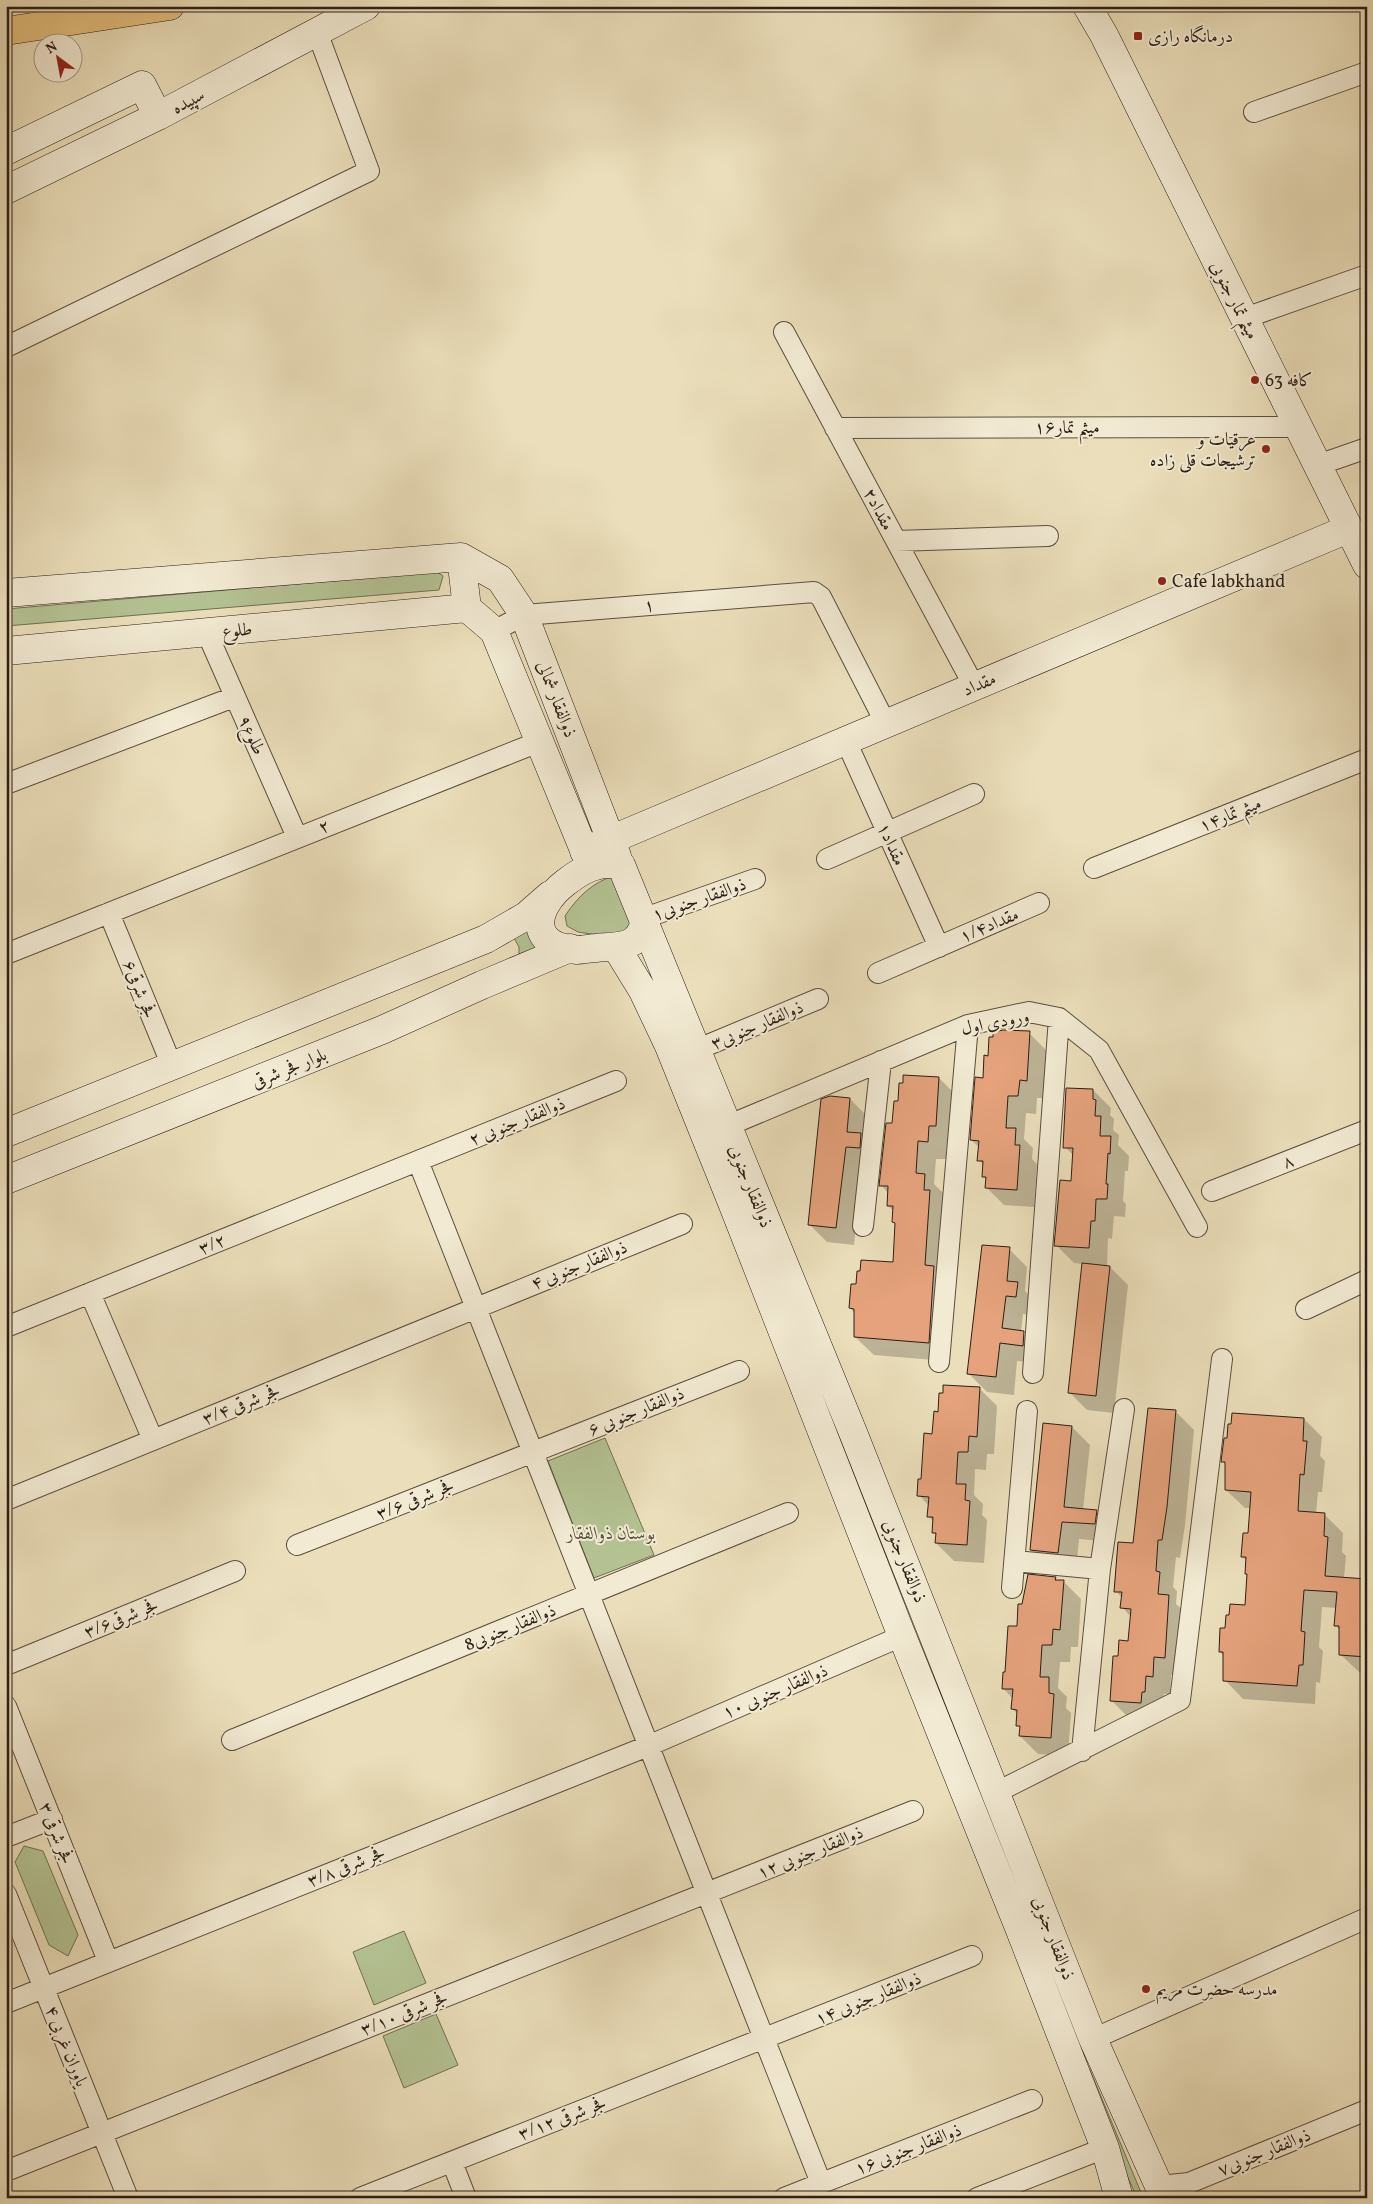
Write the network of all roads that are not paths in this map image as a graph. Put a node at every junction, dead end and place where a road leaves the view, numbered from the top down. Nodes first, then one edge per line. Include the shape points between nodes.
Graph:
1 (170, 6) edge
2 (366, 6) edge
3 (1087, 6) edge
4 (1100, 6) edge
5 (6, 31) edge
6 (316, 32) junction
7 (1104, 35) junction
8 (1367, 72) edge
9 (1254, 112) dead end
10 (158, 116) junction
11 (6, 151) edge
12 (6, 190) edge
13 (1367, 275) edge
14 (1245, 318) junction
15 (784, 332) dead end
16 (6, 347) edge
17 (1299, 427) junction
18 (835, 428) junction
19 (1367, 448) edge
20 (1318, 465) junction
21 (1348, 529) junction
22 (1048, 536) dead end
23 (896, 541) junction
24 (462, 558) junction
25 (1367, 565) edge
26 (6, 593) edge
27 (467, 608) junction
28 (524, 615) junction
29 (494, 631) junction
30 (207, 633) junction
31 (6, 651) edge
32 (974, 686) junction
33 (234, 697) junction
34 (886, 724) junction
35 (540, 741) junction
36 (846, 741) junction
37 (1367, 759) edge
38 (6, 784) edge
39 (974, 794) dead end
40 (887, 832) junction
41 (297, 837) junction
42 (616, 852) junction
43 (827, 859) dead end
44 (588, 860) junction
45 (1094, 868) dead end
46 (755, 879) dead end
47 (553, 893) junction
48 (1039, 903) dead end
49 (109, 913) junction
50 (643, 921) junction
51 (475, 943) junction
52 (616, 947) junction
53 (938, 947) junction
54 (570, 948) junction
55 (6, 954) edge
56 (878, 973) dead end
57 (482, 985) junction
58 (818, 999) dead end
59 (1058, 1018) junction
60 (968, 1024) junction
61 (696, 1050) junction
62 (881, 1061) junction
63 (172, 1066) junction
64 (616, 1081) dead end
65 (727, 1126) junction
66 (1366, 1133) edge
67 (6, 1134) edge
68 (418, 1161) junction
69 (6, 1180) edge
70 (1212, 1191) dead end
71 (682, 1224) dead end
72 (863, 1226) dead end
73 (1197, 1227) dead end
74 (1367, 1280) edge
75 (90, 1293) junction
76 (476, 1307) junction
77 (1306, 1309) dead end
78 (6, 1327) edge
79 (1222, 1359) dead end
80 (939, 1362) dead end
81 (739, 1371) dead end
82 (1033, 1373) dead end
83 (1124, 1409) dead end
84 (1027, 1411) dead end
85 (854, 1435) junction
86 (153, 1440) junction
87 (828, 1445) junction
88 (533, 1452) junction
89 (6, 1500) edge
90 (788, 1513) dead end
91 (297, 1545) dead end
92 (1015, 1561) junction
93 (1100, 1569) junction
94 (235, 1570) dead end
95 (1012, 1588) dead end
96 (589, 1595) junction
97 (902, 1636) junction
98 (6, 1665) edge
99 (6, 1706) edge
100 (232, 1740) dead end
101 (648, 1746) junction
102 (1082, 1751) junction
103 (997, 1792) junction
104 (914, 1810) dead end
105 (52, 1819) junction
106 (6, 1837) edge
107 (706, 1893) junction
108 (6, 1894) edge
109 (1367, 1918) edge
110 (972, 1956) dead end
111 (108, 1961) junction
112 (44, 1987) junction
113 (6, 2003) edge
114 (764, 2039) junction
115 (1093, 2039) junction
116 (1032, 2100) dead end
117 (1367, 2110) edge
118 (102, 2133) junction
119 (1104, 2148) junction
120 (452, 2162) junction
121 (6, 2171) edge
122 (821, 2183) junction
123 (1161, 2194) edge
124 (128, 2198) edge
125 (360, 2198) edge
126 (466, 2198) edge
127 (784, 2198) edge
128 (977, 2198) edge
129 (1119, 2198) edge

1 - 5 highway
2 - 6 main road, سپیده
3 - 7 main road, میثم تمار جنوبی
4 - 7 main road, میثم تمار جنوبی
6 - 10 main road, سپیده
6 - 16 street via 370,171
7 - 14 main road, میثم تمار جنوبی
8 - 9 street
10 - 11 main road via 142,85
10 - 12 main road, سپیده
13 - 14 street
14 - 17 main road, میثم تمار جنوبی
15 - 18 street, مقداد۲
17 - 18 street, میثم تمار۱۶
17 - 20 main road, میثم تمار جنوبی
18 - 23 street, مقداد۲
19 - 20 street
20 - 21 main road, میثم تمار جنوبی
21 - 25 main road, میثم تمار جنوبی
21 - 32 main road, مقداد
22 - 23 street
23 - 32 street, مقداد۲
24 - 26 main road
24 - 27 main road
24 - 28 main road, ذوالفقار شمالی via 500,580
27 - 29 main road, ذوالفقار شمالی
27 - 30 main road, طلوع
28 - 29 street, ۱
28 - 34 street, ۱ via 814,592 821,597
28 - 42 main road, ذوالفقار شمالی
29 - 35 main road, ذوالفقار شمالی
30 - 31 main road, طلوع
30 - 33 street, طلوع۹
32 - 34 main road, مقداد
33 - 38 street
33 - 41 street, طلوع۹
34 - 36 main road, مقداد
35 - 41 street, ۲
35 - 44 main road, ذوالفقار شمالی
36 - 40 street, مقداد۱
36 - 42 main road, مقداد
37 - 45 street, میثم تمار۱۴
39 - 40 street
40 - 43 street
40 - 53 street, مقداد۱
41 - 49 street, ۲
42 - 44 main road, مقداد
42 - 50 main road, ذوالفقار شمالی
44 - 47 main road, مقداد via 579,872
46 - 50 street, ذوالفقار جنوبی۱
47 - 51 main road via 526,916
47 - 54 main road via 542,908 539,921 542,932 550,942
48 - 53 street, مقداد۱/۴
49 - 55 street, ۲
49 - 63 street, فجر شرقی۶
50 - 52 main road via 642,934 632,942
50 - 61 main road, ذوالفقار جنوبی
51 - 57 main road via 495,944 504,950 508,959 503,969
51 - 63 main road
52 - 54 main road
52 - 87 main road, ذوالفقار جنوبی via 643,991 680,1073
53 - 56 street, مقداد۱/۴
54 - 57 main road, بلوار فجر شرقی
57 - 69 main road, بلوار فجر شرقی via 382,1030
58 - 61 street, ذوالفقار جنوبی۳
59 - 60 street, ورودی اول via 1029,1012
59 - 73 street, ورودی اول via 1099,1050
59 - 82 street
60 - 62 street, ورودی اول
60 - 80 street
61 - 65 main road, ذوالفقار جنوبی
62 - 65 street, ورودی اول
62 - 72 street
63 - 67 main road
64 - 68 street, ۲ ذوالفقار جنوبی
65 - 85 main road, ذوالفقار جنوبی
66 - 70 street, ۸
68 - 75 street, ۳/۲
68 - 76 street
71 - 76 street, ۴ ذوالفقار جنوبی
74 - 77 street
75 - 78 street, ۳/۲
75 - 86 street
76 - 86 street, ۳/۴ فجر شرقی
76 - 88 street
79 - 102 street via 1180,1700
81 - 88 street, ۶ ذوالفقار جنوبی
83 - 93 street
84 - 92 street
85 - 87 main road
85 - 103 main road, ذوالفقار جنوبی
86 - 89 street, ۳/۴ فجر شرقی
87 - 97 main road, ذوالفقار جنوبی
88 - 91 street, ۳/۶ فجر شرقی
88 - 96 street
90 - 96 street, 8ذوالفقار جنوبی
92 - 93 street
92 - 95 street
93 - 102 street
94 - 98 street, فجر شرقی۳/۶
96 - 100 street, 8ذوالفقار جنوبی
96 - 101 street
97 - 101 street, ۱۰ ذوالفقار جنوبی
97 - 119 main road, ذوالفقار جنوبی
99 - 105 street, ۳ فجر شرقی
101 - 107 street
101 - 111 street, ۳/۸ فجر شرقی
102 - 103 street
103 - 115 main road, ذوالفقار جنوبی
104 - 107 street, ۱۲ ذوالفقار جنوبی
105 - 106 street
105 - 111 street, ۳ فجر شرقی
107 - 114 street
107 - 118 street, ۳/۱۰ فجر شرقی
108 - 112 street, ۴ یاوران غربی
109 - 115 street
110 - 114 street, ۱۴ ذوالفقار جنوبی
111 - 112 street, ۳/۸ فجر شرقی
112 - 113 street, ۳/۸ فجر شرقی
112 - 118 street, ۴ یاوران غربی
114 - 120 street, ۳/۱۲ فجر شرقی
114 - 122 street
115 - 123 main road, ذوالفقار جنوبی
116 - 122 street, ۱۶ ذوالفقار جنوبی
117 - 123 street, ذوالفقار جنوبی۷
118 - 121 street, ۳/۱۰ فجر شرقی
118 - 124 street, ۴ یاوران غربی
119 - 128 street
119 - 129 main road, ذوالفقار جنوبی
120 - 125 street, ۳/۱۲ فجر شرقی
120 - 126 street
122 - 127 street, ۱۶ ذوالفقار جنوبی

